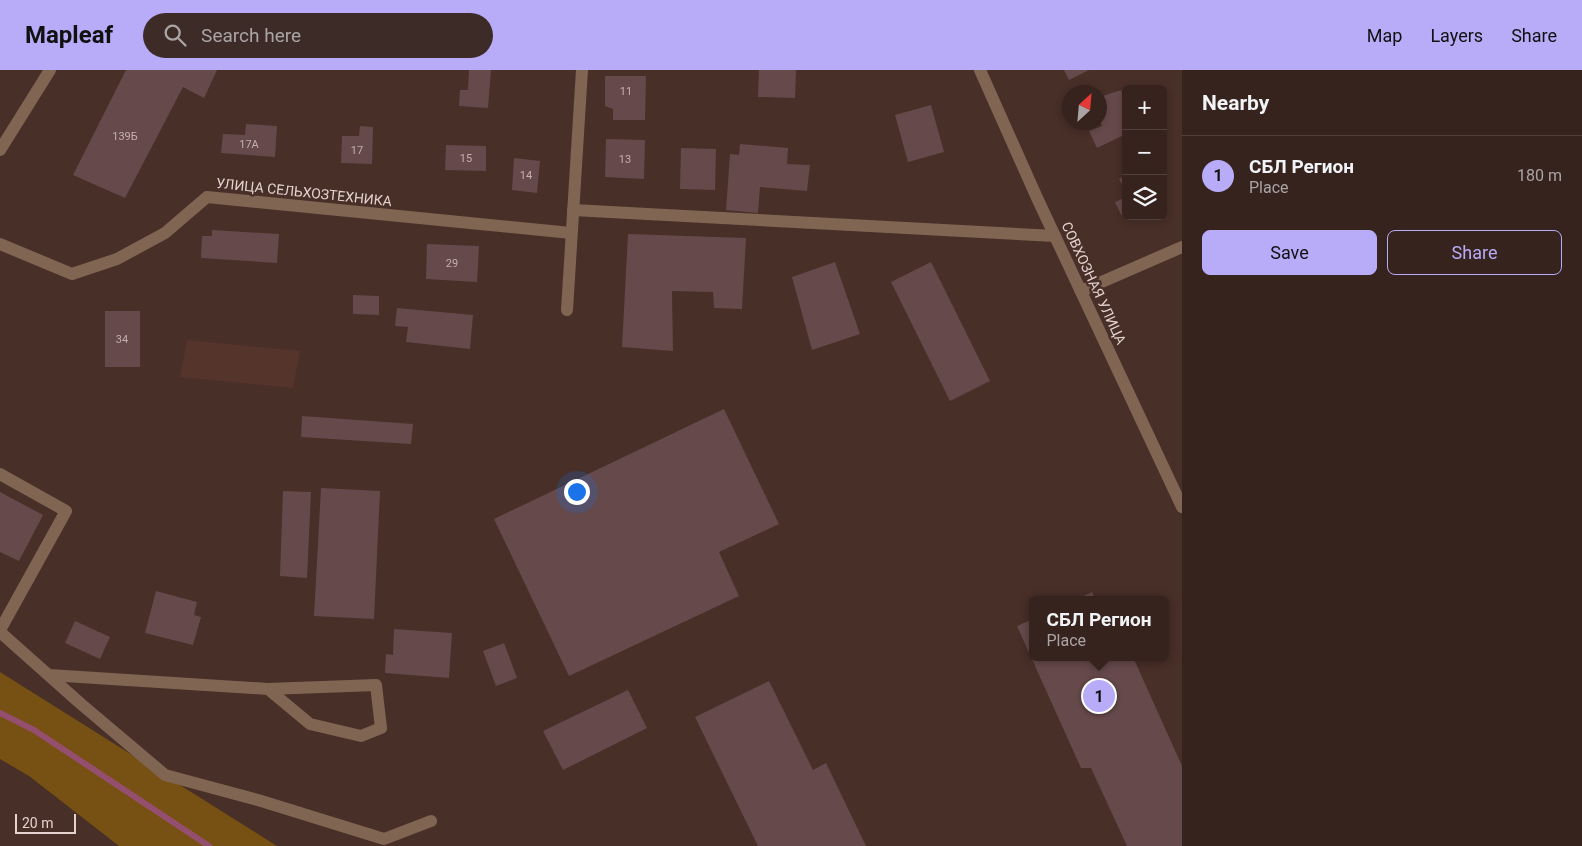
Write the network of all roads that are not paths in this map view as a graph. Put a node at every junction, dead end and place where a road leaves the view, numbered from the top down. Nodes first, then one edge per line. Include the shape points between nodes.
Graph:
1 (50, 70) edge
2 (582, 70) edge
3 (980, 70) edge
4 (0, 150) edge
5 (573, 210) junction
6 (572, 233) junction
7 (1055, 236) junction
8 (0, 244) edge
9 (1182, 247) edge
10 (1081, 292) junction
11 (567, 310) dead end
12 (0, 474) edge
13 (1182, 507) edge
14 (0, 631) edge
15 (49, 675) junction
16 (268, 689) junction
17 (431, 822) dead end

1 - 4 street
2 - 5 street
3 - 7 street, СОВХОЗНАЯ УЛИЦА
5 - 6 street
5 - 7 street
6 - 8 street, УЛИЦА СЕЛЬХОЗТЕХНИКА via 207,197 165,233 117,259 72,274
6 - 11 street
7 - 10 street, СОВХОЗНАЯ УЛИЦА
9 - 10 street
10 - 13 street, СОВХОЗНАЯ УЛИЦА
12 - 14 street via 66,511
14 - 15 street
15 - 16 street
15 - 17 street via 165,774 384,839
16 - 16 street via 310,724 361,736 380,728 376,685

